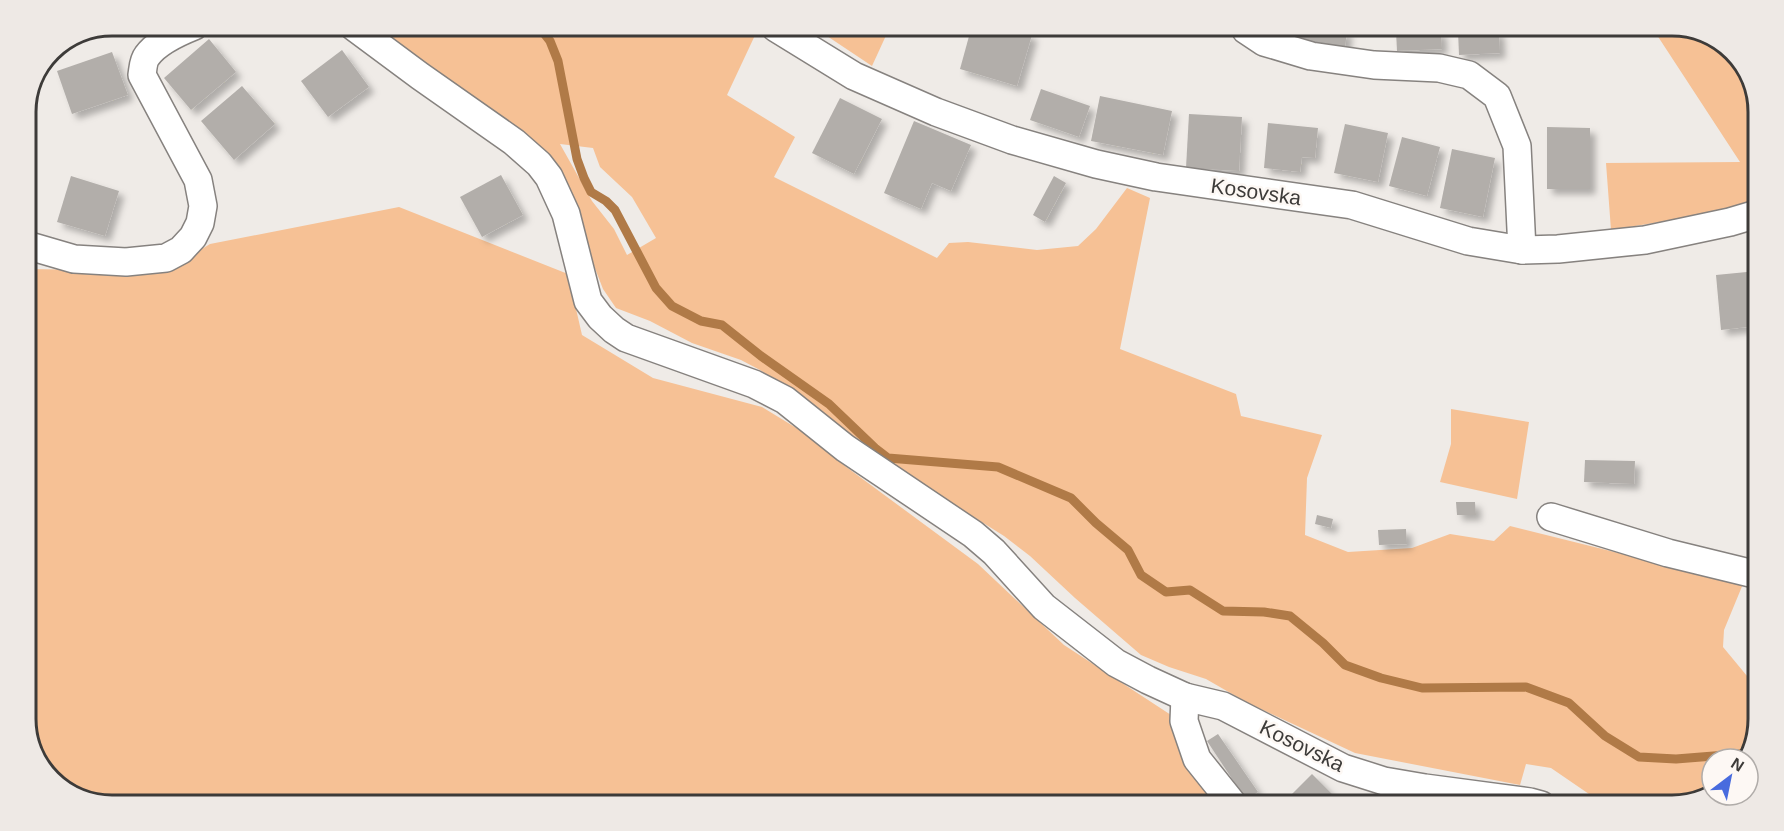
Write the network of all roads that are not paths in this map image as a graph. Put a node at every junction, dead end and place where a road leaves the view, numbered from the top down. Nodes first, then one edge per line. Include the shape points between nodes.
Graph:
1 (172, 36) edge
2 (366, 36) edge
3 (789, 36) edge
4 (1255, 36) edge
5 (1748, 217) edge
6 (36, 248) edge
7 (1522, 250) junction
8 (1551, 518) dead end
9 (1748, 573) edge
10 (1185, 697) junction
11 (1226, 795) edge
12 (1473, 795) edge

1 - 6 street via 147,56 142,75 198,180 203,206 193,237 182,250 166,258 126,262 74,259
2 - 10 street, Kosovska via 539,164 566,214 588,301 614,330 626,338 754,384 785,400 845,448 973,534 1044,607 1116,663
3 - 7 street, Kosovska via 854,76 1012,140 1156,177 1352,205 1468,241
4 - 7 street via 1311,56 1374,65 1439,68 1469,75 1497,96 1517,146
5 - 7 street, Kosovska via 1645,240
8 - 9 street
10 - 11 street via 1184,721 1197,759
10 - 12 street, Kosovska via 1223,706 1343,768 1384,781

